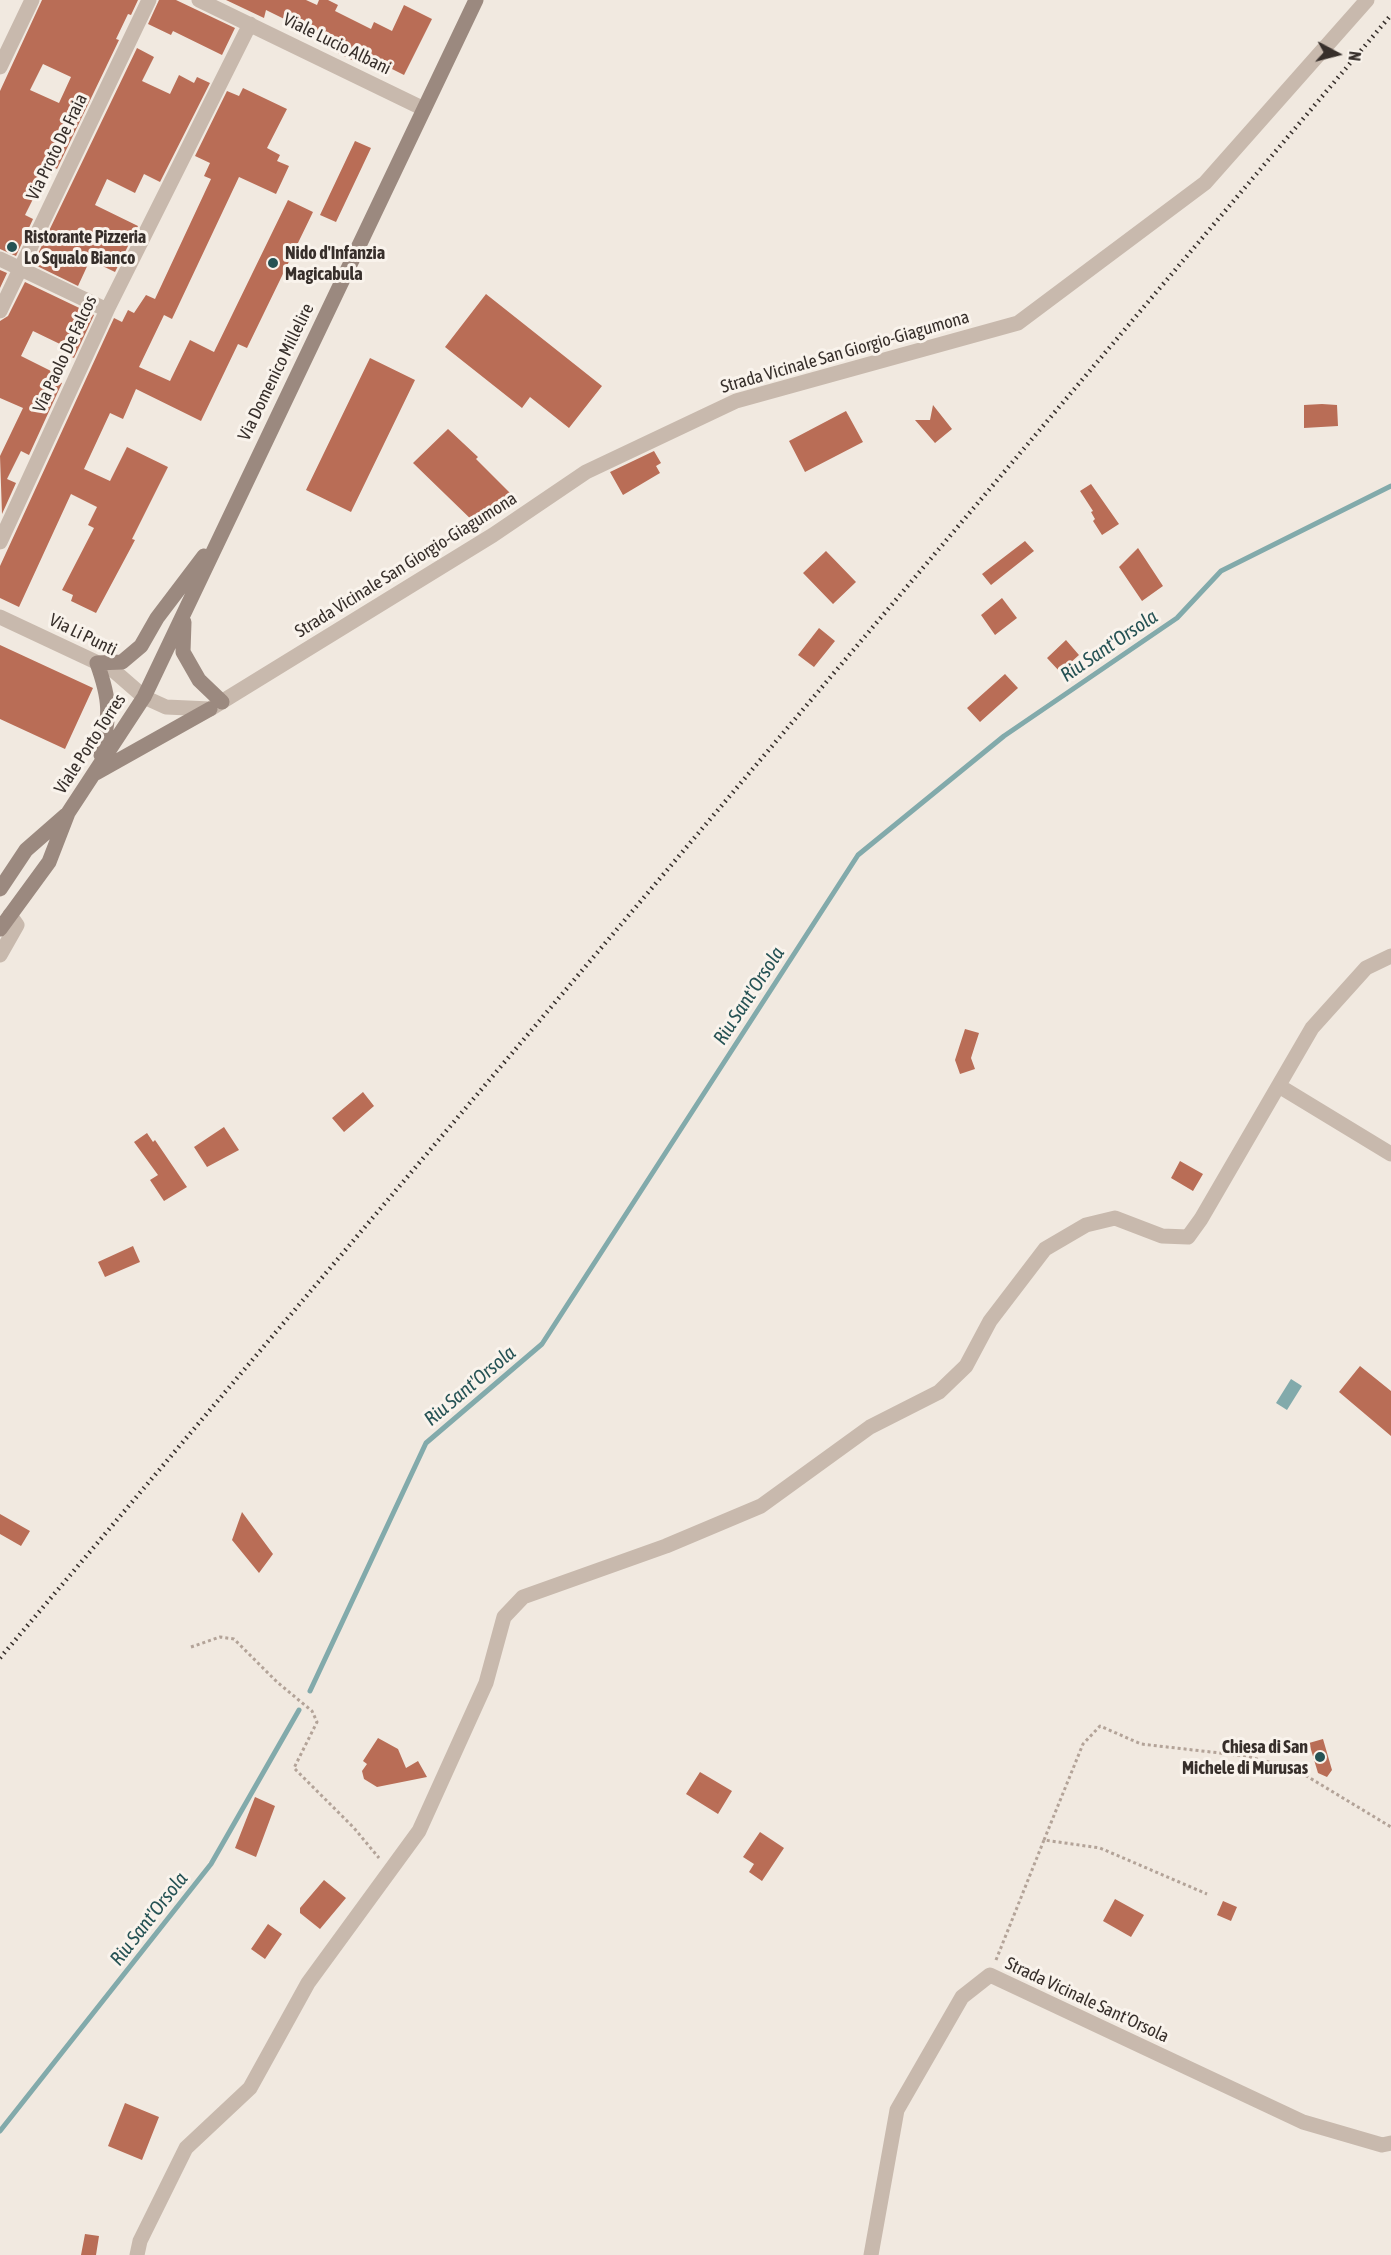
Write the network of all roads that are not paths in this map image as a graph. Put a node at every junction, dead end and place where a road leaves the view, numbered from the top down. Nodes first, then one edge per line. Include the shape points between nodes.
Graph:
1 (32, 0) edge
2 (149, 0) edge
3 (200, 0) edge
4 (476, 0) edge
5 (1367, 0) edge
6 (250, 24) junction
7 (0, 67) edge
8 (424, 108) junction
9 (0, 259) edge
10 (20, 268) junction
11 (107, 310) junction
12 (0, 311) edge
13 (222, 532) junction
14 (0, 542) edge
15 (184, 616) junction
16 (0, 617) edge
17 (97, 663) junction
18 (144, 697) junction
19 (216, 706) junction
20 (96, 771) junction
21 (68, 813) junction
22 (0, 889) edge
23 (10, 915) junction
24 (0, 929) edge
25 (0, 956) edge
26 (1391, 956) edge
27 (1279, 1086) junction
28 (1391, 1154) edge
29 (1391, 2143) edge
30 (136, 2255) edge
31 (871, 2255) edge

1 - 7 street
2 - 10 street, Via Proto De Fraia
3 - 6 street, Viale Lucio Albani
4 - 8 main road, Via Domenico Millelire
5 - 19 street, Strada Vicinale San Giorgio-Giagumona via 1204,183 1018,323 736,401 597,467
6 - 8 street, Viale Lucio Albani
6 - 11 street, Via Paolo De Falcos
8 - 13 main road, Via Domenico Millelire
9 - 10 street
10 - 11 street
10 - 12 street, Via Proto De Fraia
11 - 14 street, Via Paolo De Falcos
13 - 15 main road, Via Domenico Millelire
13 - 17 main road via 141,646 122,662
15 - 18 main road, Via Domenico Millelire
15 - 19 main road via 183,652
16 - 17 street, Via Li Punti
17 - 18 street, Via Li Punti via 113,670
17 - 20 main road via 110,710
18 - 19 street via 166,707
18 - 20 main road, Viale Porto Torres
19 - 20 main road
20 - 21 main road, Viale Porto Torres
21 - 22 main road via 26,850
21 - 23 main road via 49,862
23 - 24 main road
23 - 25 street via 17,925
26 - 27 street via 1366,968 1312,1029
27 - 28 street
27 - 30 street via 1188,1237 1162,1236 1115,1218 1086,1225 1046,1250 990,1321 966,1366 939,1392 870,1427 761,1506 666,1546 522,1597 504,1617 486,1683 419,1831 308,1983 250,2088 186,2148
29 - 31 street, Strada Vicinale Sant'Orsola via 1382,2145 1303,2122 990,1975 962,1997 897,2110

